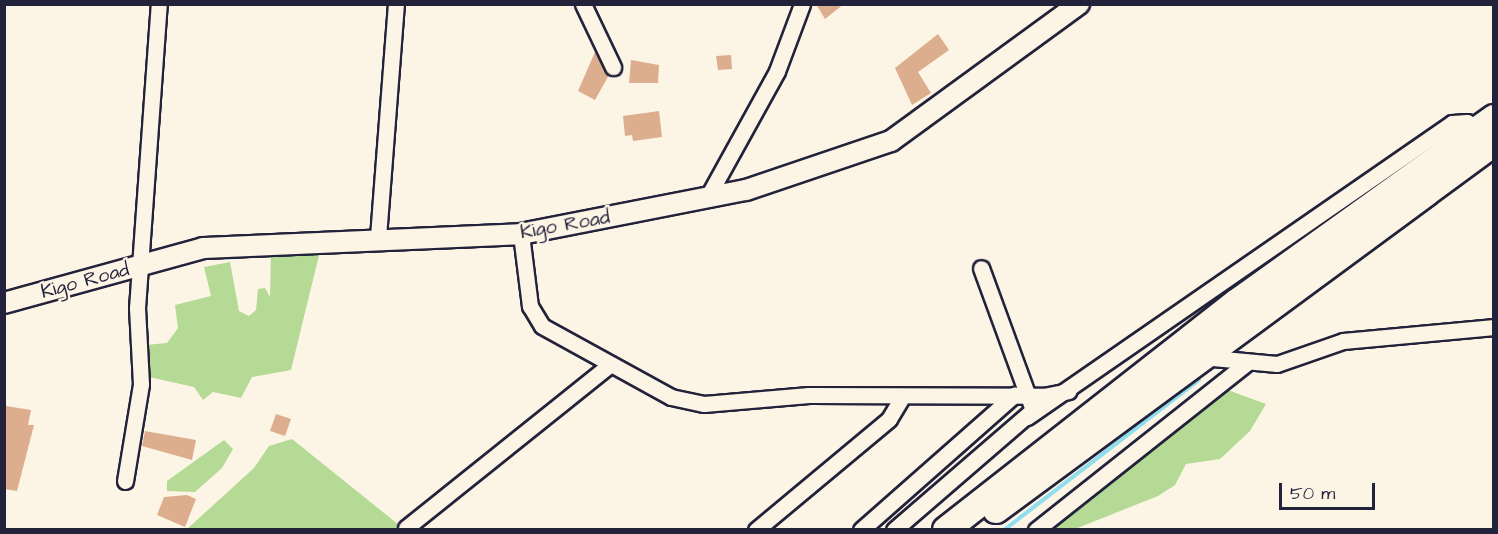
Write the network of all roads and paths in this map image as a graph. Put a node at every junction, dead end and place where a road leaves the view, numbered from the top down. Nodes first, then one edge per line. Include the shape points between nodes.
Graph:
1 (159, 4) edge
2 (396, 4) edge
3 (583, 4) edge
4 (802, 4) edge
5 (1078, 4) edge
6 (613, 67) dead end
7 (1488, 130) edge
8 (707, 198) junction
9 (521, 234) junction
10 (378, 237) junction
11 (140, 266) junction
12 (981, 268) dead end
13 (4, 303) edge
14 (1494, 327) edge
15 (1240, 328) junction
16 (1202, 357) junction
17 (1247, 363) junction
18 (608, 366) junction
19 (1069, 391) junction
20 (1022, 394) junction
21 (902, 397) junction
22 (1027, 417) junction
23 (125, 481) dead end
24 (406, 528) edge
25 (756, 530) edge
26 (861, 530) edge
27 (894, 530) edge
28 (946, 530) edge
29 (971, 530) edge
30 (1036, 530) edge

1 - 11 street
2 - 10 street
3 - 6 street
4 - 8 street via 777,71
5 - 8 street, Kigo Road via 878,148
7 - 15 highway
7 - 19 street via 1467,122 1452,123 1175,310
7 - 28 highway via 1237,302
8 - 9 street, Kigo Road
9 - 10 street, Kigo Road
9 - 18 street via 530,306 538,320
10 - 11 street, Kigo Road via 202,248
11 - 13 street, Kigo Road
11 - 23 street via 141,384
12 - 20 street
14 - 17 street via 1343,341 1277,364
15 - 16 highway
15 - 17 street via 1237,347
16 - 17 street
16 - 29 highway
17 - 30 street
18 - 21 street via 671,397 704,404 809,395
18 - 24 street
19 - 20 street
19 - 22 street
20 - 21 street
20 - 22 street via 1033,401
20 - 26 street
21 - 25 street via 889,419
22 - 27 street

